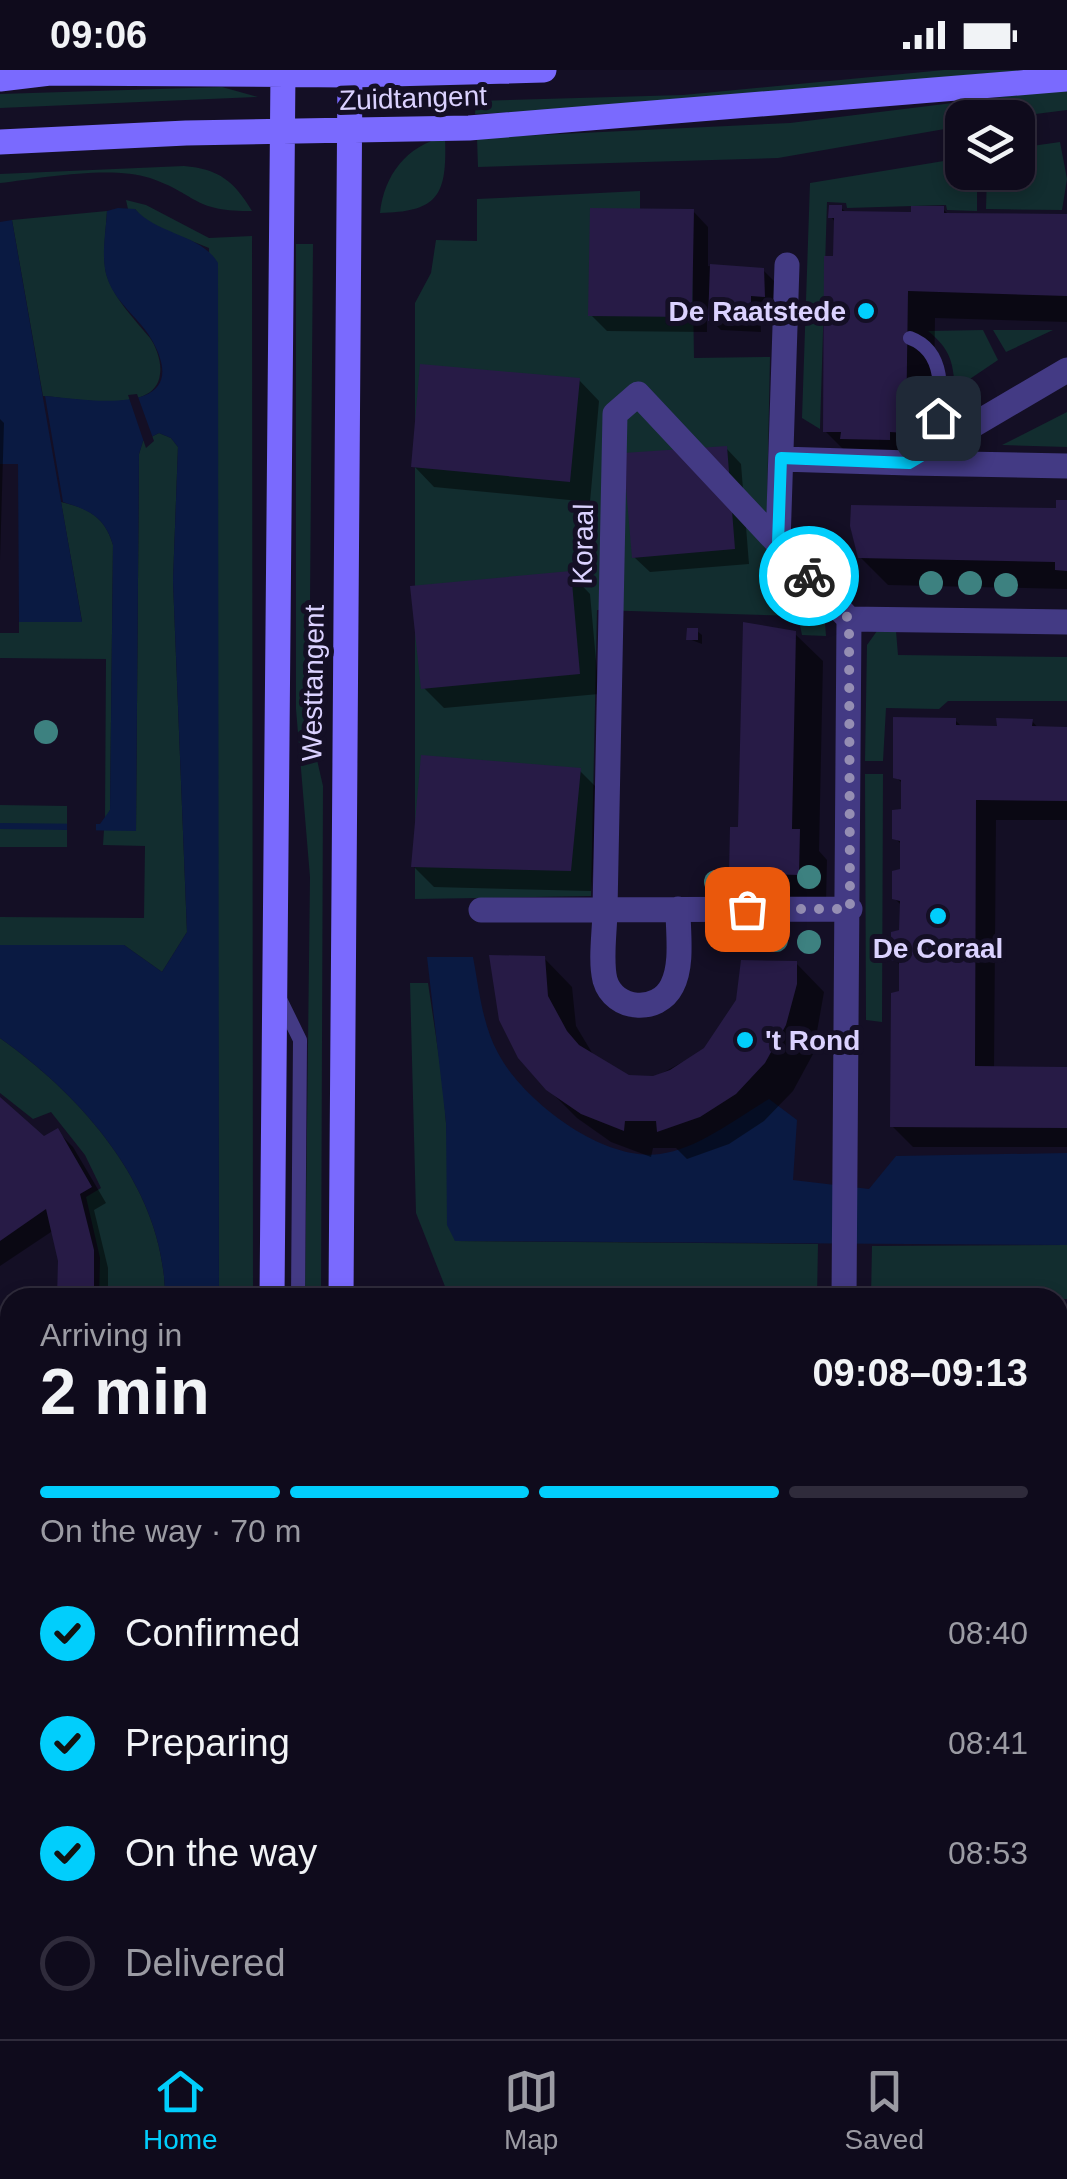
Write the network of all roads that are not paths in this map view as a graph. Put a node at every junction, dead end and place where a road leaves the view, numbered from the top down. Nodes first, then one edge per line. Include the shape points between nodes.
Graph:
1 (544, 70) edge
2 (282, 72) edge
3 (350, 73) edge
4 (0, 79) edge
5 (1067, 80) edge
6 (350, 131) junction
7 (283, 132) junction
8 (0, 142) edge
9 (787, 266) dead end
10 (910, 338) dead end
11 (1067, 370) edge
12 (936, 447) junction
13 (781, 458) junction
14 (909, 463) junction
15 (1067, 466) edge
16 (778, 543) junction
17 (849, 619) junction
18 (1067, 622) edge
19 (605, 909) junction
20 (678, 909) junction
21 (850, 909) junction
22 (481, 910) dead end
23 (274, 987) junction
24 (272, 1288) edge
25 (298, 1288) edge
26 (341, 1288) edge
27 (844, 1288) edge

1 - 3 main road, Zuidtangent
2 - 3 main road, Zuidtangent
2 - 4 main road, Zuidtangent
2 - 7 main road, Westtangent
3 - 6 main road, Westtangent
5 - 6 main road, Zuidtangent via 469,128
6 - 7 main road, Zuidtangent
6 - 26 main road, Westtangent
7 - 8 main road, Zuidtangent
7 - 23 main road, Westtangent
9 - 13 street
10 - 12 lane via 924,344 938,365
11 - 12 street
12 - 14 street
13 - 14 street
13 - 16 street
14 - 15 street
16 - 17 street, Koraal
16 - 19 street, Koraal via 638,394 615,414
17 - 18 street
17 - 21 street
19 - 20 street
19 - 20 street, Koraal via 605,980 614,996 637,1006 670,991 678,972
19 - 22 street
20 - 21 street
21 - 27 street
23 - 24 main road, Westtangent
23 - 25 lane, Westtangent via 300,1040

